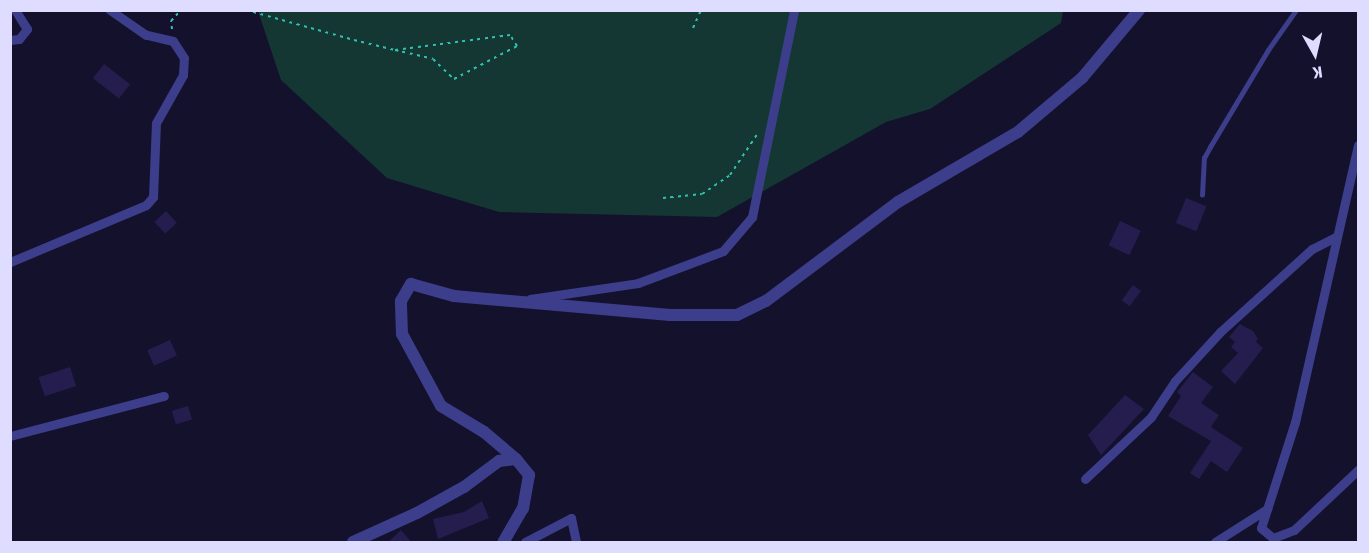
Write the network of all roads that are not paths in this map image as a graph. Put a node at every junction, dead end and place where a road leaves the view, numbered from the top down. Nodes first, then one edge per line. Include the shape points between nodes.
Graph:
1 (15, 10) edge
2 (110, 10) edge
3 (794, 10) edge
4 (1139, 10) edge
5 (1296, 10) edge
6 (10, 40) edge
7 (1359, 145) edge
8 (1202, 195) dead end
9 (1336, 237) junction
10 (10, 262) edge
11 (517, 301) junction
12 (164, 396) dead end
13 (10, 436) edge
14 (516, 459) junction
15 (1359, 470) edge
16 (1085, 479) dead end
17 (1267, 509) junction
18 (1272, 540) edge
19 (353, 543) edge
20 (502, 543) edge
21 (525, 543) edge
22 (576, 543) edge
23 (1215, 543) edge

1 - 6 street via 27,29 19,39
2 - 10 street via 146,35 173,41 184,58 183,75 156,123 153,197 146,205
3 - 11 street via 752,217 723,251 638,283
4 - 11 street via 1082,78 1018,132 898,201 766,301 737,315 670,315
5 - 8 lane via 1209,147 1204,158
7 - 9 street
9 - 16 street via 1312,249 1220,332 1175,381 1151,417
9 - 17 street via 1295,422
11 - 14 street via 454,296 411,284 401,301 402,334 441,406 484,432
12 - 13 street
14 - 19 street via 499,461 464,487
14 - 20 street via 530,475 523,508
15 - 18 street via 1294,530
17 - 18 street via 1261,528
17 - 23 street
21 - 22 street via 571,518

